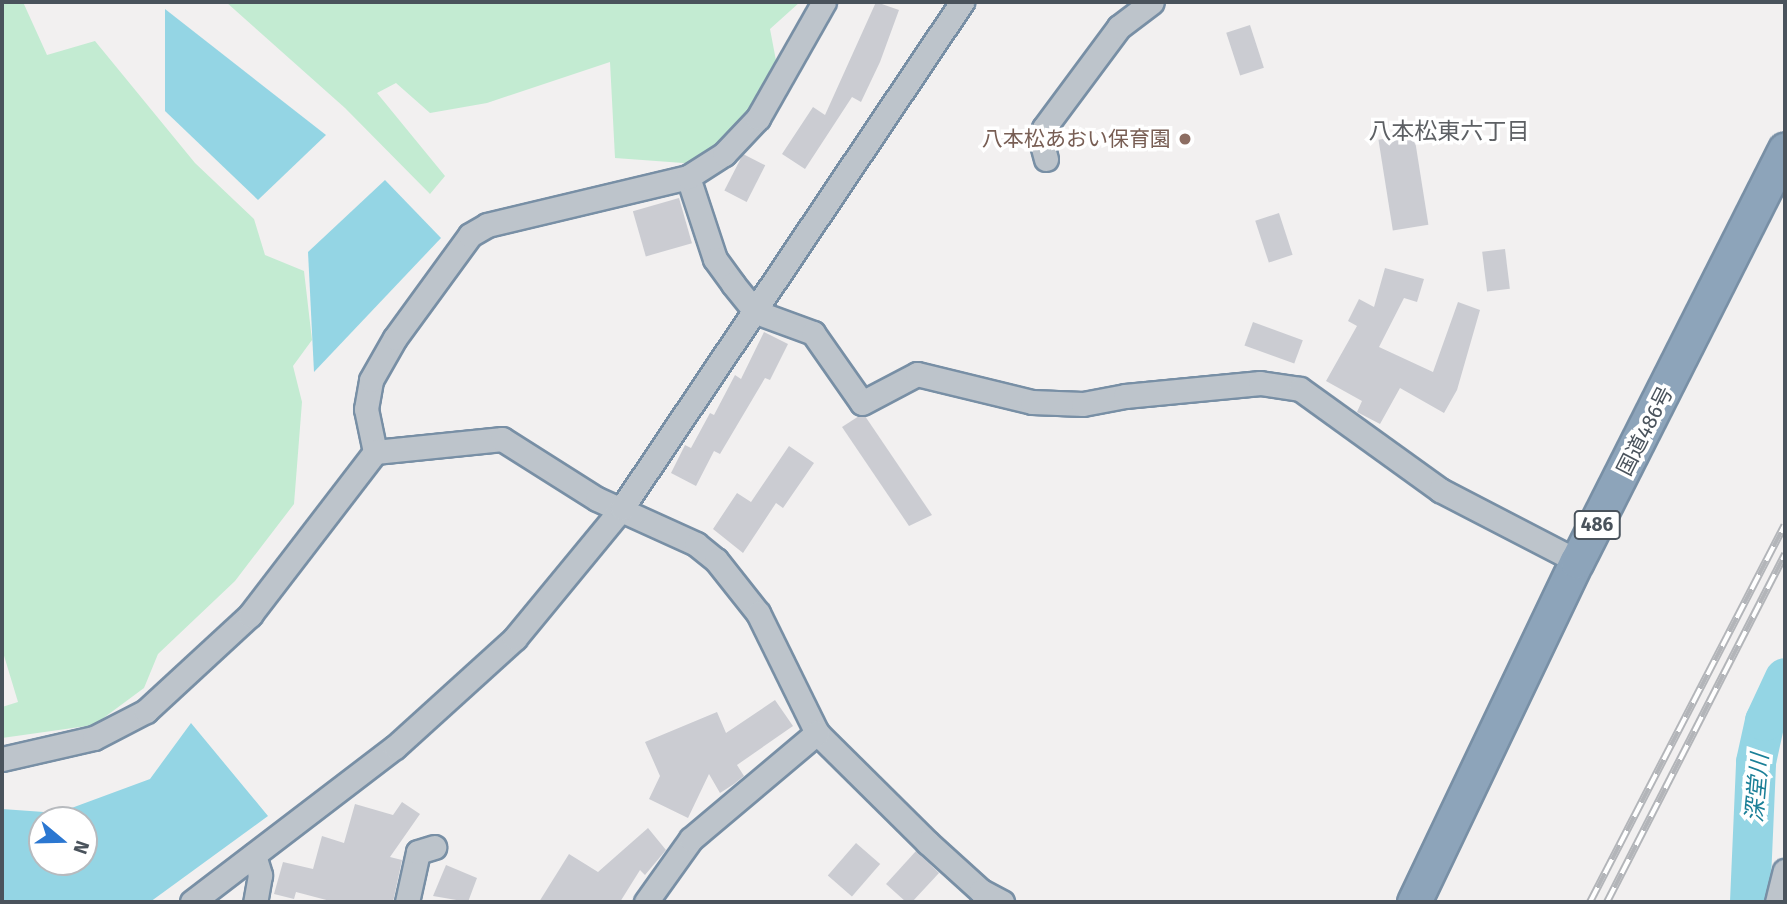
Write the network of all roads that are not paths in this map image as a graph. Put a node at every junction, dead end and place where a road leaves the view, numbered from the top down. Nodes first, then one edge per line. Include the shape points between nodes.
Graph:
1 (824, 2) edge
2 (962, 2) edge
3 (1152, 2) edge
4 (1785, 150) edge
5 (1046, 159) dead end
6 (688, 177) junction
7 (756, 312) junction
8 (375, 452) junction
9 (622, 508) junction
10 (1577, 561) junction
11 (817, 733) junction
12 (2, 759) edge
13 (434, 847) dead end
14 (254, 855) junction
15 (1785, 871) edge
16 (972, 896) edge
17 (192, 902) edge
18 (255, 902) edge
19 (407, 902) edge
20 (646, 902) edge
21 (1002, 902) edge
22 (1414, 902) edge
23 (1777, 902) edge

1 - 6 street via 758,118 724,154
2 - 7 street
3 - 5 street via 1119,27 1044,128 1041,140
4 - 10 highway, 国道486号 / 486
6 - 7 street via 715,259
6 - 8 street via 487,225 470,235 394,338 370,380 366,409
7 - 9 street
7 - 10 street via 813,332 862,403 917,374 1032,402 1083,404 1260,383 1300,389 1440,490
8 - 9 street via 502,439 597,499
8 - 12 street via 250,615 146,711 94,738
9 - 11 street via 696,544 735,578 758,613
9 - 14 street via 515,638 395,747
10 - 22 highway, 国道486号 / 486
11 - 16 street
11 - 20 street via 691,839
13 - 19 street via 418,852
14 - 17 street
14 - 18 street via 260,875
15 - 23 street
16 - 21 street

